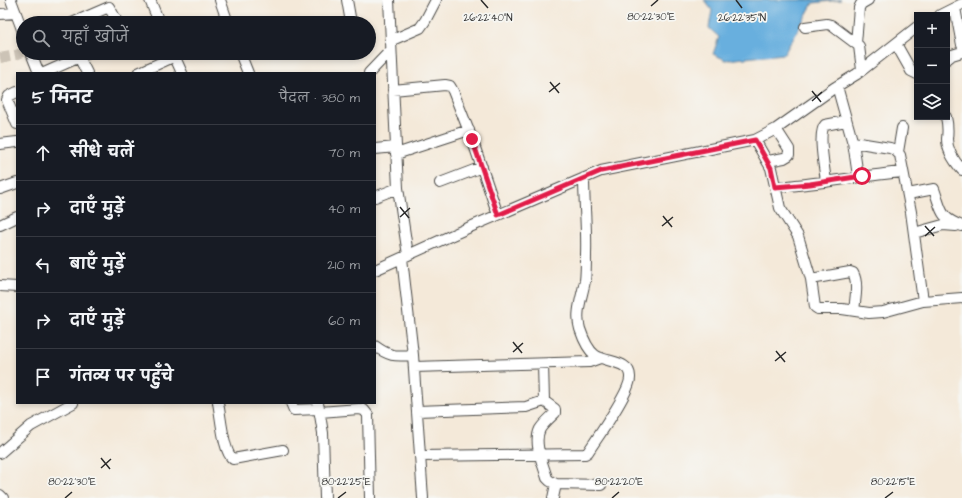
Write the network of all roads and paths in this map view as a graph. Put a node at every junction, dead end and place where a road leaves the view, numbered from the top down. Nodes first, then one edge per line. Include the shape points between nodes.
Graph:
1 (11, 0) edge
2 (150, 0) edge
3 (220, 0) edge
4 (347, 0) edge
5 (389, 0) edge
6 (436, 0) edge
7 (868, 0) edge
8 (959, 6) edge
9 (946, 12) edge
10 (16, 13) junction
11 (0, 14) edge
12 (17, 16) edge
13 (88, 16) edge
14 (114, 16) edge
15 (156, 16) edge
16 (226, 16) edge
17 (350, 16) edge
18 (805, 26) dead end
19 (914, 29) edge
20 (856, 44) junction
21 (896, 44) junction
22 (391, 45) junction
23 (962, 45) edge
24 (962, 52) edge
25 (950, 57) edge
26 (34, 60) edge
27 (73, 60) edge
28 (85, 60) edge
29 (165, 60) edge
30 (179, 60) edge
31 (243, 60) edge
32 (862, 70) junction
33 (39, 72) edge
34 (46, 72) edge
35 (87, 72) edge
36 (141, 72) edge
37 (182, 72) edge
38 (248, 72) edge
39 (370, 72) edge
40 (914, 72) edge
41 (837, 86) junction
42 (393, 90) junction
43 (9, 95) edge
44 (947, 120) edge
45 (846, 121) junction
46 (16, 122) edge
47 (902, 128) dead end
48 (776, 129) junction
49 (469, 130) junction
50 (755, 140) junction
51 (16, 142) edge
52 (853, 142) junction
53 (0, 144) edge
54 (376, 149) edge
55 (396, 151) junction
56 (898, 152) junction
57 (768, 161) junction
58 (482, 167) junction
59 (962, 170) edge
60 (903, 172) junction
61 (858, 176) junction
62 (584, 178) junction
63 (826, 182) junction
64 (440, 183) dead end
65 (16, 187) edge
66 (775, 187) junction
67 (398, 188) junction
68 (0, 189) edge
69 (908, 194) junction
70 (376, 197) edge
71 (498, 215) junction
72 (16, 217) edge
73 (0, 225) edge
74 (962, 226) edge
75 (914, 233) junction
76 (405, 256) junction
77 (376, 270) edge
78 (811, 279) junction
79 (0, 286) edge
80 (16, 288) edge
81 (962, 298) edge
82 (923, 301) junction
83 (854, 311) junction
84 (376, 347) edge
85 (413, 355) junction
86 (600, 358) junction
87 (543, 364) junction
88 (414, 367) junction
89 (544, 401) junction
90 (71, 404) edge
91 (218, 404) edge
92 (291, 404) edge
93 (319, 408) edge
94 (417, 410) junction
95 (284, 450) dead end
96 (0, 452) edge
97 (540, 454) junction
98 (420, 456) junction
99 (556, 484) junction
100 (601, 485) dead end
101 (0, 495) edge
102 (3, 498) edge
103 (326, 498) edge
104 (370, 498) edge
105 (423, 498) edge
106 (554, 498) edge

1 - 10 street
2 - 15 street
3 - 16 street
4 - 17 street
5 - 22 street
6 - 22 street via 420,28
7 - 20 street via 859,8
8 - 9 street
8 - 23 street
10 - 11 street
10 - 12 street
13 - 14 street via 109,7
18 - 20 street via 831,25
19 - 21 street
20 - 32 street via 860,50
21 - 32 street
21 - 40 street via 908,67
22 - 39 street
22 - 42 street
24 - 25 street
26 - 33 street
27 - 34 street
28 - 35 street
29 - 36 street
30 - 37 street
31 - 38 street
32 - 41 street
41 - 45 street
41 - 48 street
42 - 49 street via 450,86
42 - 55 street
43 - 46 street via 8,102
44 - 59 street via 949,151
45 - 52 street
45 - 63 street via 822,127
47 - 56 street
48 - 50 street
48 - 57 street via 789,148 789,155
49 - 55 street
49 - 58 street
50 - 57 street
50 - 62 street via 601,171
51 - 53 street
52 - 56 street via 890,148
52 - 61 street
54 - 55 street
55 - 67 street
56 - 60 street
57 - 66 street
58 - 64 street
58 - 71 street
60 - 61 street
60 - 69 street
61 - 63 street
62 - 71 street
62 - 86 street via 585,282 578,321 589,350
63 - 66 street
65 - 68 street
66 - 78 street via 780,208 798,236
67 - 70 street
67 - 76 street
69 - 74 street via 934,189 943,216
69 - 75 street
71 - 76 street
72 - 73 street
74 - 75 street via 943,225
75 - 82 street
76 - 77 street
76 - 85 street
78 - 83 street via 814,303 818,309
78 - 83 street via 853,273 856,286
79 - 80 street
81 - 82 street
82 - 83 street via 883,312
84 - 85 street via 390,355
85 - 88 street
86 - 87 street via 589,362
86 - 97 street via 624,366 630,376 628,389 602,431 585,454
87 - 88 street
87 - 89 street
88 - 94 street
89 - 94 street via 526,408
89 - 97 street via 555,409 555,413 540,430
90 - 96 street via 31,426
91 - 95 street via 226,447 233,460
92 - 93 street via 294,410
93 - 103 street via 324,440
93 - 104 street via 359,409 368,415
94 - 98 street
97 - 98 street
97 - 99 street via 547,478
98 - 105 street
99 - 100 street
99 - 106 street
101 - 102 street

